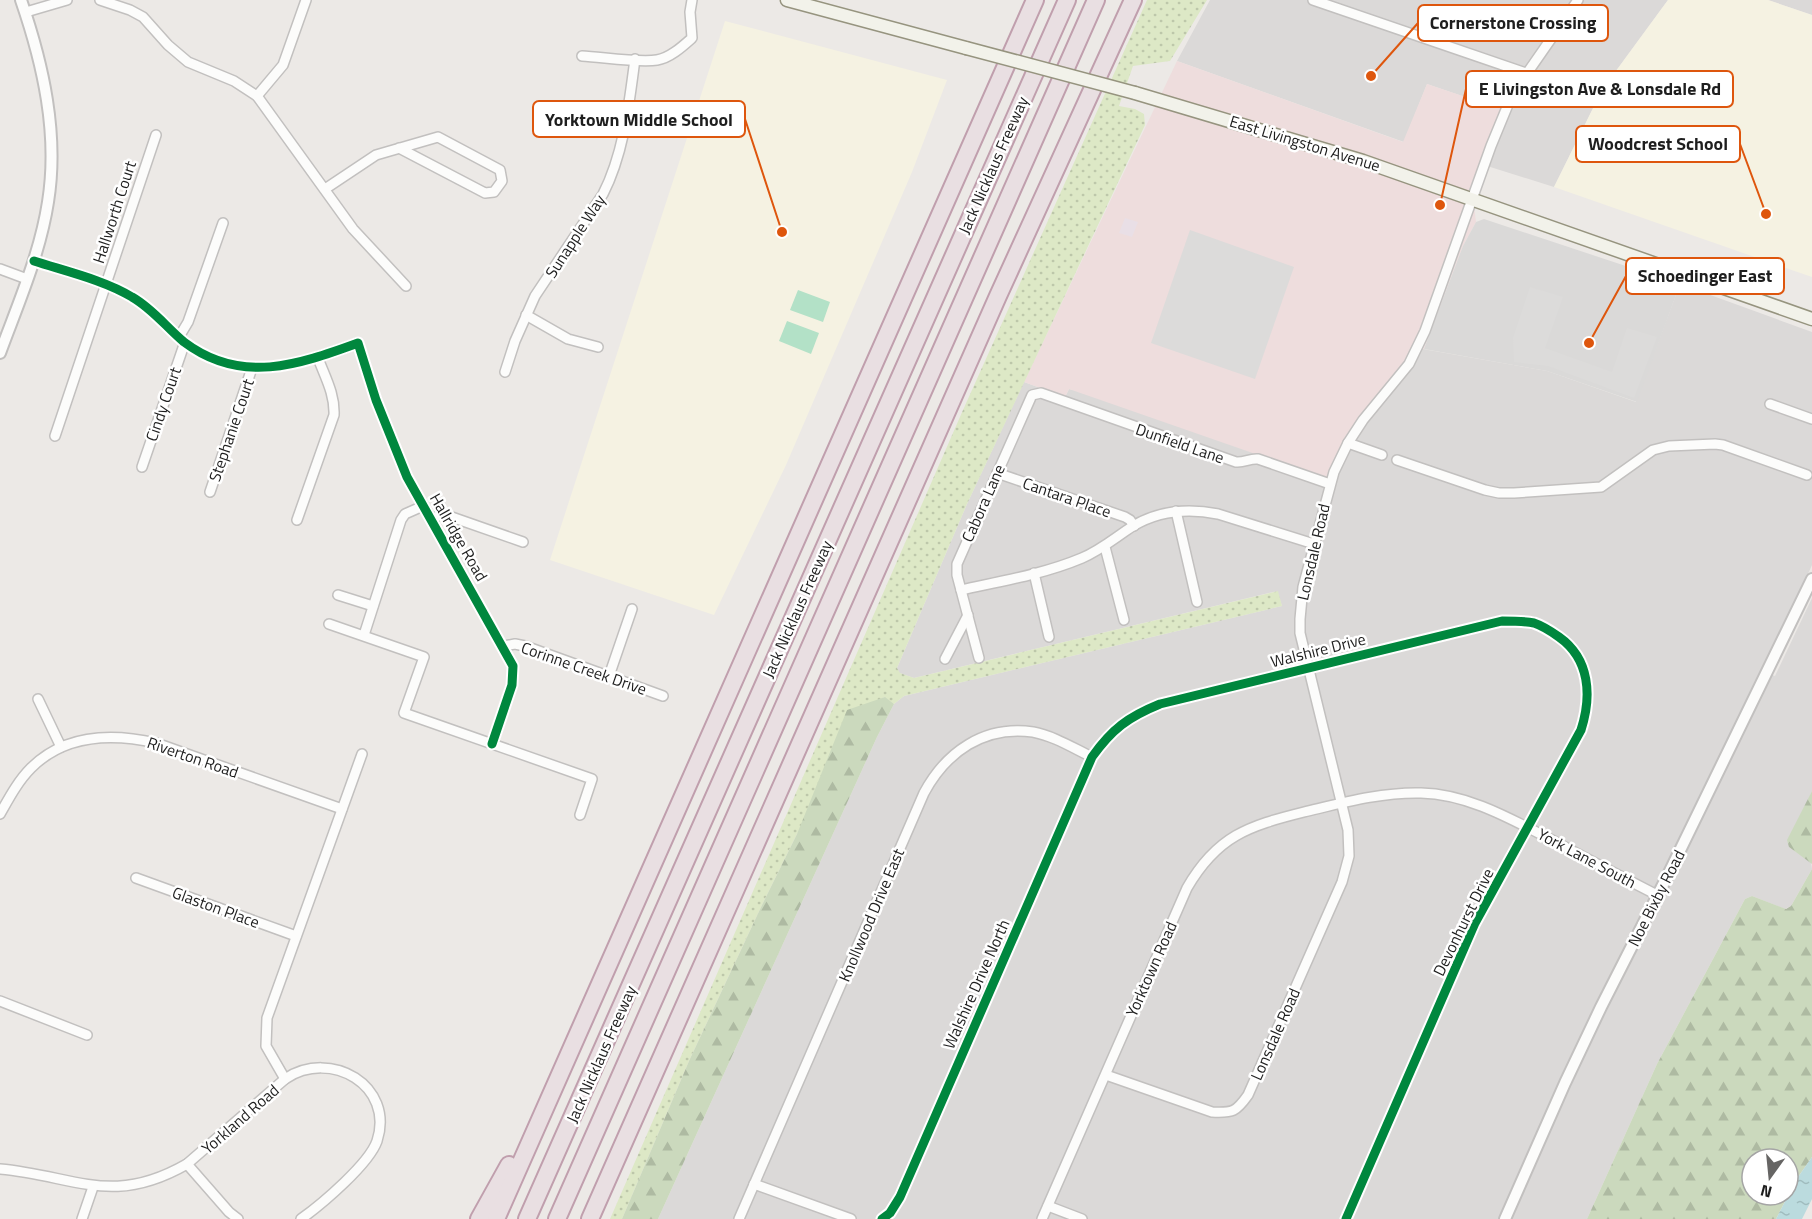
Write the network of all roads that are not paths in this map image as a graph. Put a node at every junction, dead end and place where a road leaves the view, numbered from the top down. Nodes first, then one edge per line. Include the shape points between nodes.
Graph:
1 (21, 0) edge
2 (67, 0) edge
3 (100, 0) edge
4 (306, 0) edge
5 (692, 0) edge
6 (787, 0) edge
7 (1035, 0) edge
8 (1067, 0) edge
9 (1096, 0) edge
10 (1133, 0) edge
11 (1313, 0) edge
12 (1578, 0) edge
13 (26, 12) junction
14 (582, 56) dead end
15 (635, 59) junction
16 (1526, 73) junction
17 (257, 96) junction
18 (156, 135) dead end
19 (399, 148) junction
20 (325, 189) junction
21 (1472, 198) junction
22 (223, 223) dead end
23 (34, 261) junction
24 (0, 269) edge
25 (27, 279) junction
26 (105, 285) junction
27 (406, 286) dead end
28 (526, 315) junction
29 (1812, 319) edge
30 (182, 339) junction
31 (598, 347) dead end
32 (1, 350) edge
33 (318, 358) junction
34 (252, 368) junction
35 (505, 372) dead end
36 (1032, 395) joint
37 (1770, 404) dead end
38 (1812, 419) edge
39 (55, 436) dead end
40 (1348, 443) junction
41 (1382, 455) dead end
42 (1397, 460) dead end
43 (142, 466) dead end
44 (997, 473) junction
45 (1807, 475) dead end
46 (1330, 484) junction
47 (210, 492) dead end
48 (423, 506) junction
49 (1176, 511) junction
50 (431, 519) junction
51 (297, 520) dead end
52 (1134, 526) junction
53 (523, 542) dead end
54 (1314, 544) junction
55 (1105, 547) junction
56 (1034, 573) junction
57 (1812, 579) edge
58 (962, 590) junction
59 (338, 595) dead end
60 (1197, 602) dead end
61 (373, 606) junction
62 (633, 609) dead end
63 (968, 615) junction
64 (1124, 620) dead end
65 (329, 624) dead end
66 (364, 635) junction
67 (1049, 637) dead end
68 (1566, 643) joint
69 (504, 646) junction
70 (979, 658) dead end
71 (945, 659) dead end
72 (1309, 667) junction
73 (609, 676) junction
74 (663, 696) dead end
75 (39, 699) dead end
76 (492, 744) junction
77 (62, 747) junction
78 (362, 754) dead end
79 (1092, 757) junction
80 (1342, 803) junction
81 (342, 809) junction
82 (0, 814) edge
83 (579, 815) dead end
84 (1528, 827) junction
85 (136, 878) dead end
86 (1657, 895) junction
87 (296, 936) junction
88 (0, 1001) edge
89 (87, 1035) dead end
90 (1106, 1075) junction
91 (285, 1079) junction
92 (536, 1128) junction
93 (618, 1154) junction
94 (188, 1164) junction
95 (0, 1169) edge
96 (754, 1184) junction
97 (93, 1187) junction
98 (1048, 1206) junction
99 (82, 1219) edge
100 (238, 1219) edge
101 (301, 1219) edge
102 (479, 1219) edge
103 (496, 1219) edge
104 (527, 1219) edge
105 (557, 1219) edge
106 (590, 1219) edge
107 (599, 1219) edge
108 (739, 1219) edge
109 (850, 1219) edge
110 (882, 1219) edge
111 (1042, 1219) edge
112 (1082, 1219) edge
113 (1346, 1219) edge
114 (1505, 1219) edge

1 - 13 street
2 - 13 street
3 - 17 street via 143,17 188,62 234,81
4 - 17 street via 283,64
5 - 15 street via 692,38 669,56 658,60
6 - 21 main road, East Livingston Avenue, bridge via 1135,93
7 - 92 highway
8 - 104 highway, Jack Nicklaus Freeway
9 - 105 highway, Jack Nicklaus Freeway
10 - 93 highway
11 - 16 street
12 - 16 street, Lonsdale Road
13 - 23 street via 49,110 52,143 48,202
14 - 15 street
15 - 28 street, Sunapple Way via 628,113 609,184
16 - 21 street, Lonsdale Road via 1512,95
17 - 20 street
18 - 26 street, Hallworth Court
19 - 19 street via 438,137 500,170 502,181 494,192 485,193
19 - 20 street via 376,154
20 - 27 street via 353,229
21 - 29 main road, East Livingston Avenue
21 - 40 street, Lonsdale Road via 1425,331 1409,364
22 - 30 street, Cindy Court
23 - 25 street
23 - 26 street
24 - 25 street
25 - 32 street
26 - 30 street via 141,303
26 - 39 street, Hallworth Court
28 - 31 street via 568,339
28 - 35 street, Sunapple Way
30 - 34 street via 212,358
30 - 43 street, Cindy Court
33 - 34 street
33 - 48 street, Hallridge Road via 358,343 390,437
33 - 51 street via 332,392 334,415
34 - 47 street, Stephanie Court
36 - 44 street, Cabora Lane
36 - 46 street, Dunfield Lane via 1041,393 1236,462 1258,459
37 - 38 street
40 - 41 street
40 - 46 street, Lonsdale Road
42 - 45 street via 1499,494 1602,487 1653,450 1669,446 1723,445
44 - 52 street, Cantara Place via 1125,517
44 - 58 street, Cabora Lane via 957,564
46 - 54 street, Lonsdale Road
48 - 50 street, Hallridge Road
48 - 61 street via 401,520
49 - 52 street
49 - 54 street via 1218,514
49 - 60 street
50 - 53 street via 443,514
50 - 69 street, Hallridge Road
52 - 55 street
54 - 72 street, Lonsdale Road via 1299,619
55 - 56 street
55 - 64 street
56 - 58 street
56 - 67 street
57 - 86 street, Noe Bixby Road
58 - 63 street, Cabora Lane
59 - 61 street
61 - 66 street
62 - 73 street
63 - 70 street, Cabora Lane
63 - 71 street
65 - 66 street
66 - 76 street via 424,657 404,713
68 - 72 street, Walshire Drive via 1537,624 1502,621
68 - 84 street, Devonhurst Drive via 1587,682 1586,714
69 - 73 street, Corinne Creek Drive via 525,646
69 - 76 street, Hallridge Road via 514,676
72 - 79 street, Walshire Drive via 1138,713 1104,739
72 - 80 street, Lonsdale Road
73 - 74 street, Corinne Creek Drive
75 - 77 street
76 - 83 street via 592,779
77 - 81 street, Riverton Road via 108,736 156,743
77 - 82 street, Riverton Road via 31,768
78 - 81 street, Yorkland Road
79 - 96 street, Knollwood Drive East via 1058,740 1020,731 974,741 940,767 924,793
79 - 110 street, Walshire Drive North via 900,1197
80 - 84 street, York Lane South via 1399,794 1439,794 1485,807
80 - 90 street, Yorktown Road via 1243,831 1210,855 1187,888
80 - 90 street, Lonsdale Road via 1350,844 1346,870 1240,1107 1226,1113 1212,1112
81 - 87 street, Yorkland Road
84 - 86 street, York Lane South
84 - 113 street, Devonhurst Drive via 1475,923
85 - 87 street, Glaston Place
86 - 114 street, Noe Bixby Road via 1565,1083
87 - 91 street, Yorkland Road via 266,1029 268,1052
88 - 89 street
90 - 98 street, Yorktown Road
91 - 94 street, Yorkland Road
91 - 101 street via 311,1067 339,1069 370,1093 380,1125 374,1149 364,1164
92 - 102 highway via 517,1152
92 - 103 highway
93 - 106 highway
93 - 107 highway
94 - 97 street, Yorkland Road via 152,1181
94 - 100 street
95 - 97 street, Yorkland Road
96 - 108 street, Knollwood Drive East
96 - 109 street
97 - 99 street
98 - 111 street, Yorktown Road
98 - 112 street

